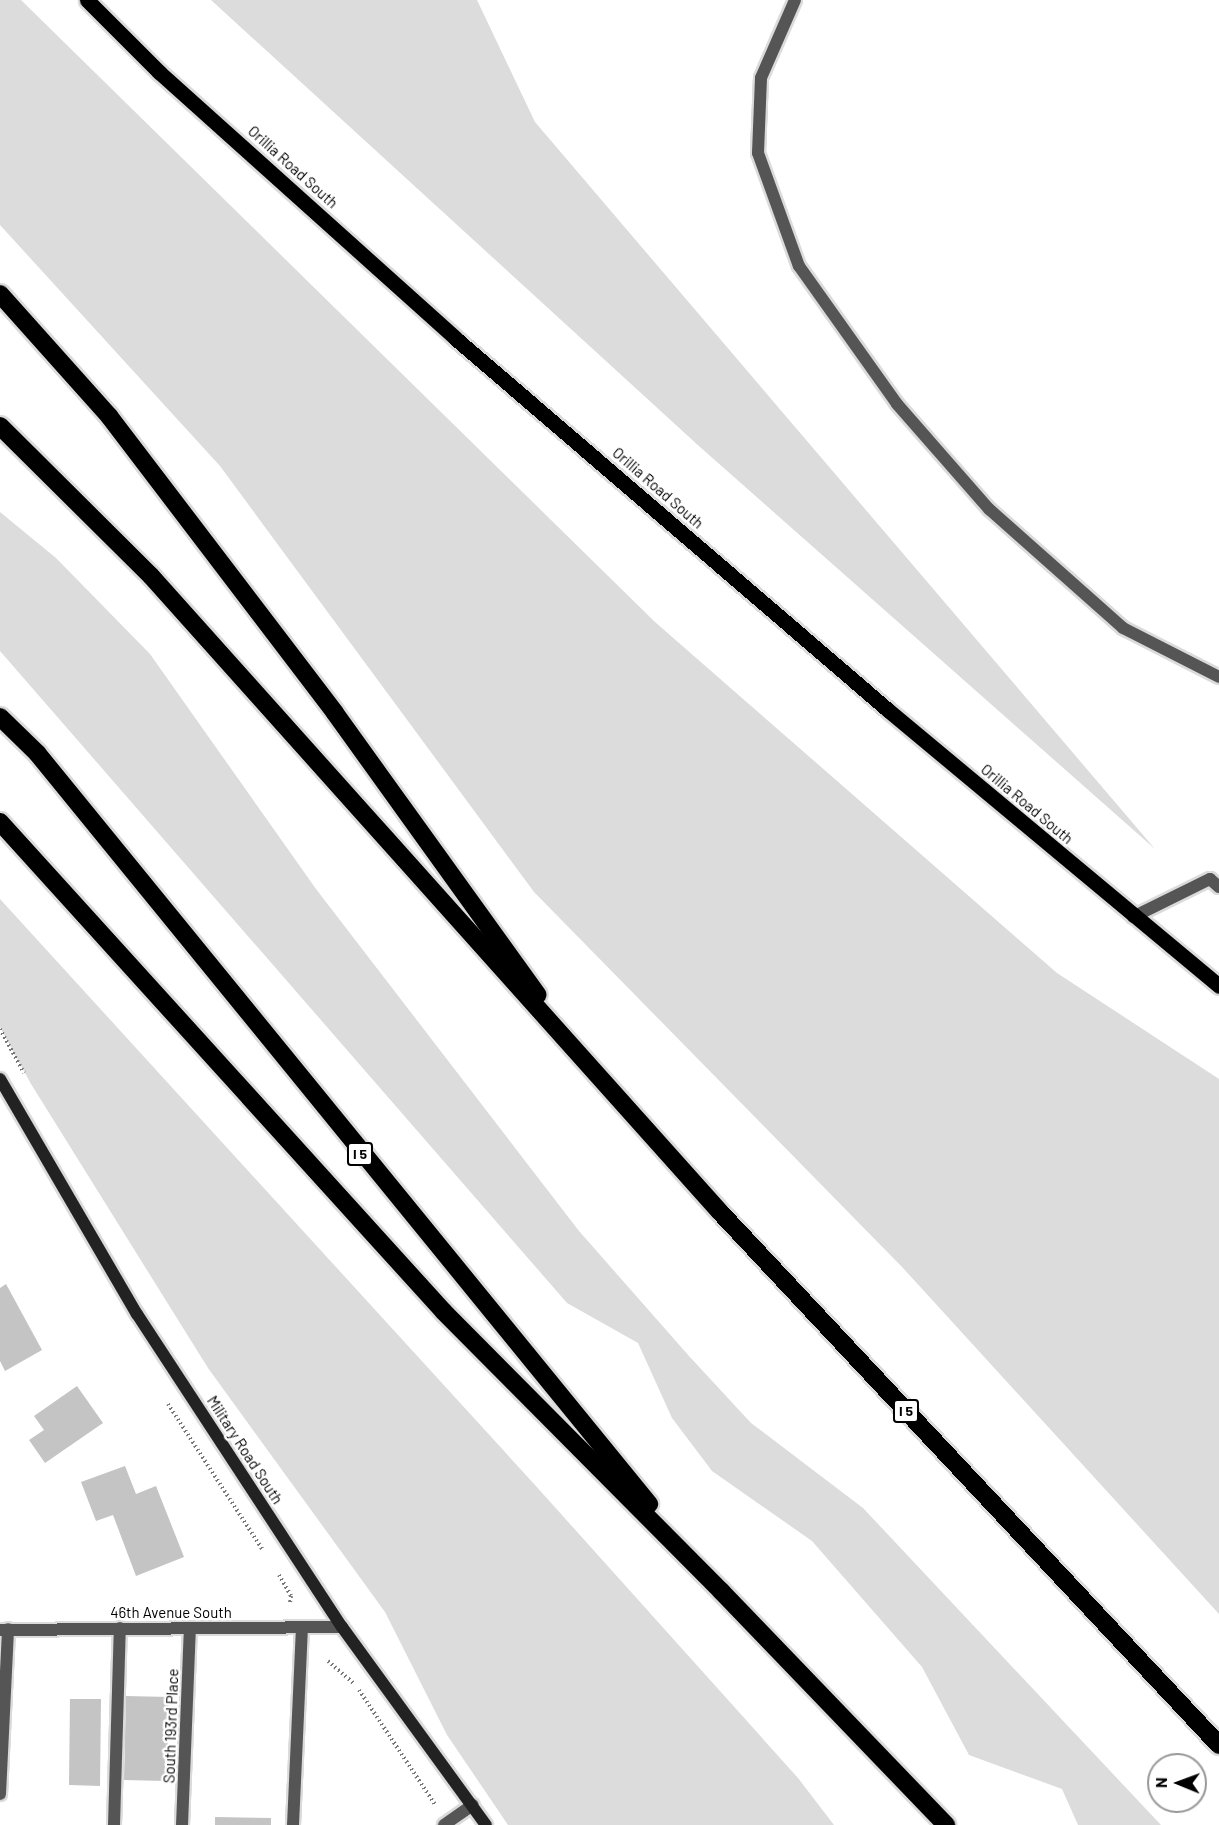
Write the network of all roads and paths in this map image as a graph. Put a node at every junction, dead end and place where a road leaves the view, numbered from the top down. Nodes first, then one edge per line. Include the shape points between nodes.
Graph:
1 (87, 0) edge
2 (795, 0) edge
3 (0, 294) edge
4 (0, 426) edge
5 (1219, 677) edge
6 (0, 717) edge
7 (0, 822) edge
8 (1219, 887) edge
9 (1134, 917) junction
10 (1219, 986) edge
11 (595, 1075) junction
12 (0, 1079) edge
13 (721, 1591) junction
14 (342, 1627) junction
15 (120, 1628) junction
16 (190, 1628) junction
17 (302, 1628) junction
18 (4, 1629) edge
19 (328, 1661) dead end
20 (1219, 1745) edge
21 (0, 1794) edge
22 (472, 1805) junction
23 (445, 1824) edge
24 (114, 1825) edge
25 (182, 1825) edge
26 (293, 1825) edge
27 (486, 1825) edge
28 (946, 1825) edge

1 - 9 main road, Orillia Road South via 159,72 455,338
2 - 5 street via 761,78 758,153 799,266 897,404 989,509 1123,628
3 - 11 highway via 109,416 335,713
4 - 11 highway, I 5 via 151,576
6 - 13 highway, I 5 via 37,753 349,1140
7 - 13 highway via 444,1312
8 - 9 street via 1210,879
9 - 10 main road, Orillia Road South
11 - 20 highway, I 5
12 - 14 main road, Military Road South via 137,1314
13 - 28 highway, I 5
14 - 17 street, 46th Avenue South
14 - 22 main road, Military Road South
15 - 16 street, 46th Avenue South
15 - 18 street, 46th Avenue South
15 - 24 street
16 - 17 street, 46th Avenue South
16 - 25 street, South 193rd Place
17 - 26 street
18 - 21 street
19 - 23 path via 354,1683
22 - 23 street
22 - 27 main road, Military Road South

